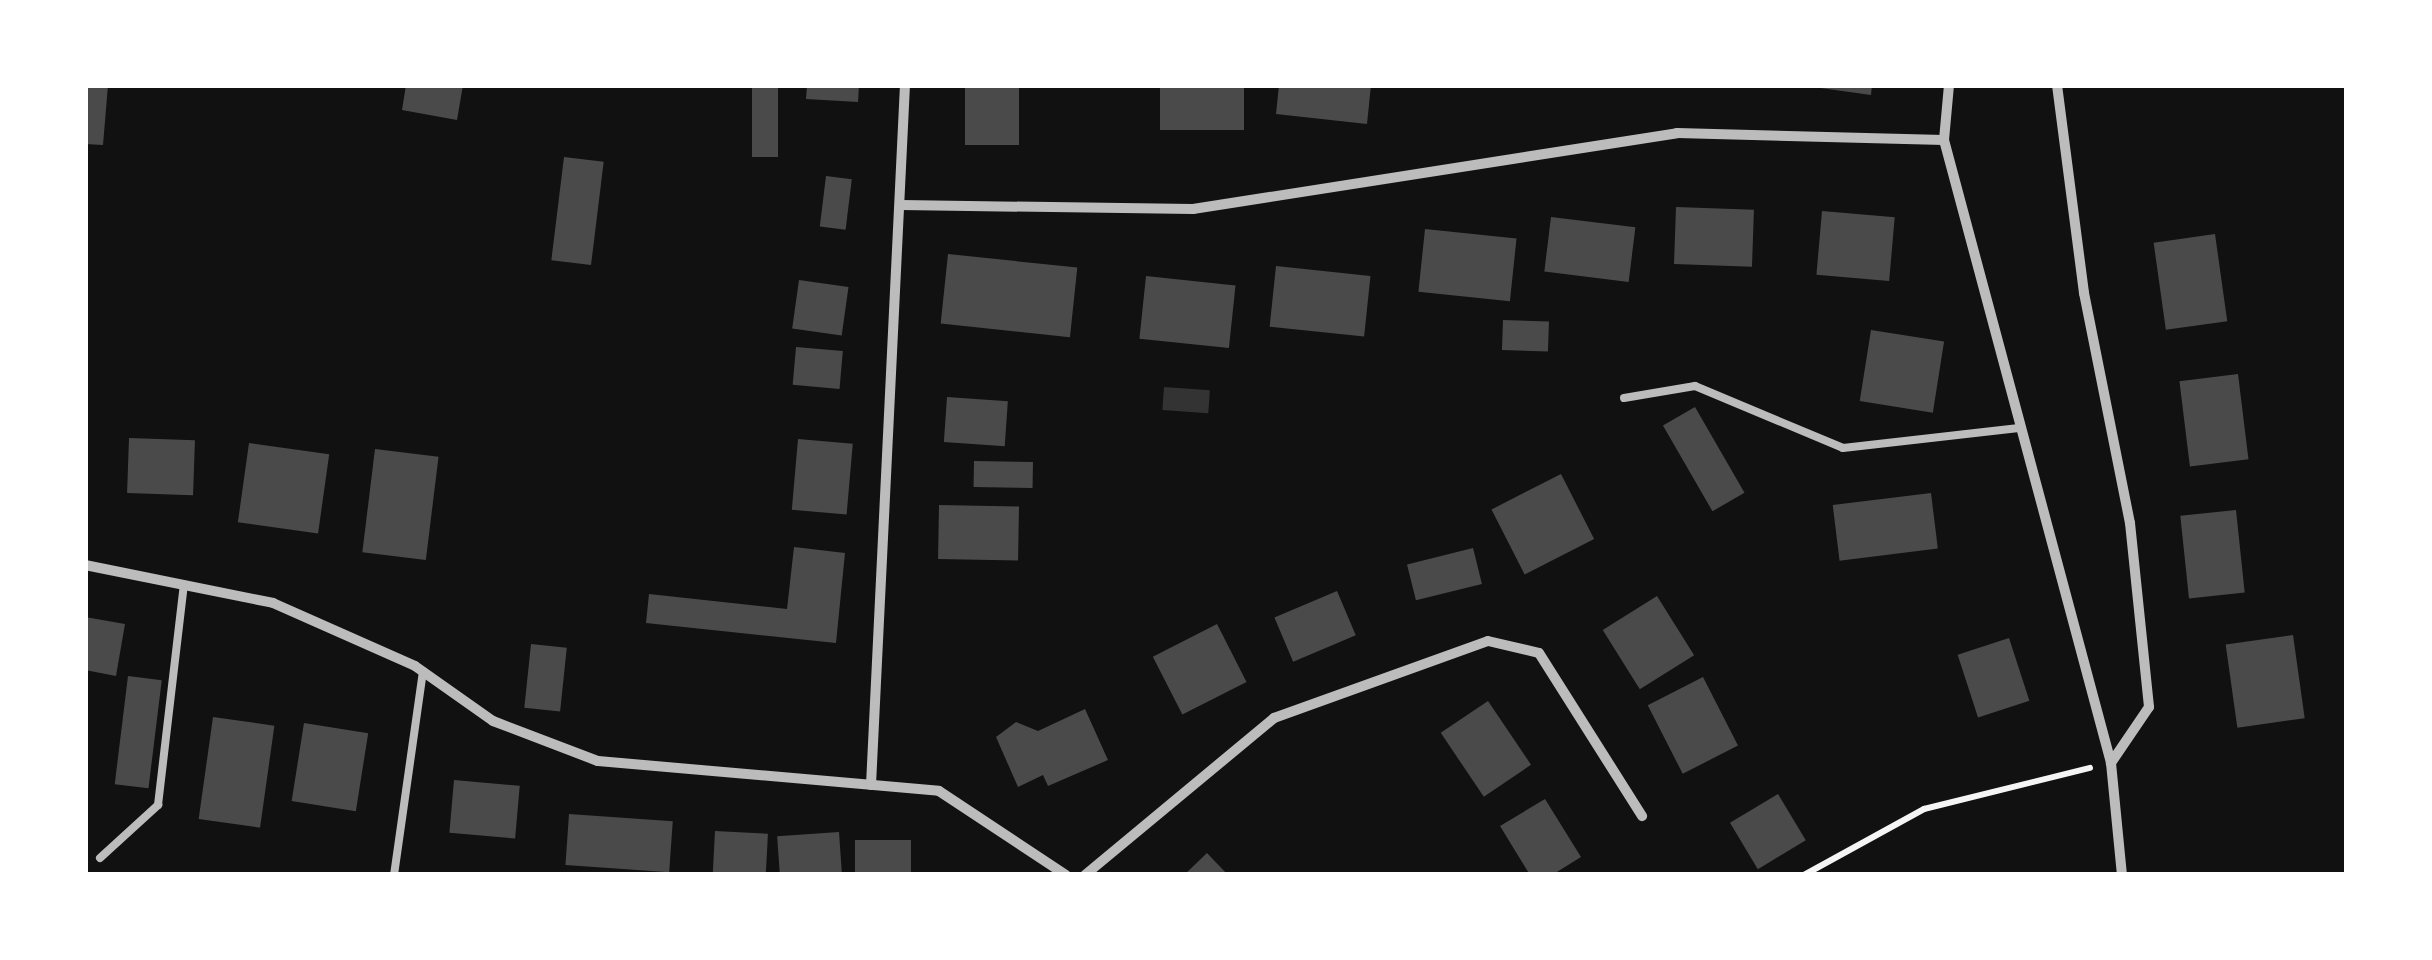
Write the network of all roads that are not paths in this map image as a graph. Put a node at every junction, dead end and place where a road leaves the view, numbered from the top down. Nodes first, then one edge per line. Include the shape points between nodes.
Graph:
1 (906, 85) edge
2 (1950, 85) edge
3 (2057, 85) edge
4 (1944, 140) junction
5 (900, 205) junction
6 (1624, 398) dead end
7 (2019, 428) junction
8 (85, 565) edge
9 (184, 585) junction
10 (423, 671) junction
11 (2111, 763) junction
12 (871, 785) junction
13 (1642, 816) dead end
14 (100, 858) dead end
15 (394, 875) edge
16 (1066, 875) edge
17 (1084, 875) edge
18 (2122, 875) edge

1 - 5 street
2 - 4 street
3 - 11 street via 2084,293 2130,523 2148,707
4 - 5 street via 1678,133 1193,209
4 - 7 street via 1976,237
5 - 12 street
6 - 7 lane via 1696,386 1843,448
7 - 11 street
8 - 9 street
9 - 10 street via 273,603
9 - 14 lane via 158,805
10 - 12 street via 493,722 598,760
10 - 15 lane
11 - 18 street
12 - 16 street via 939,791
13 - 17 street via 1539,653 1488,641 1274,718

